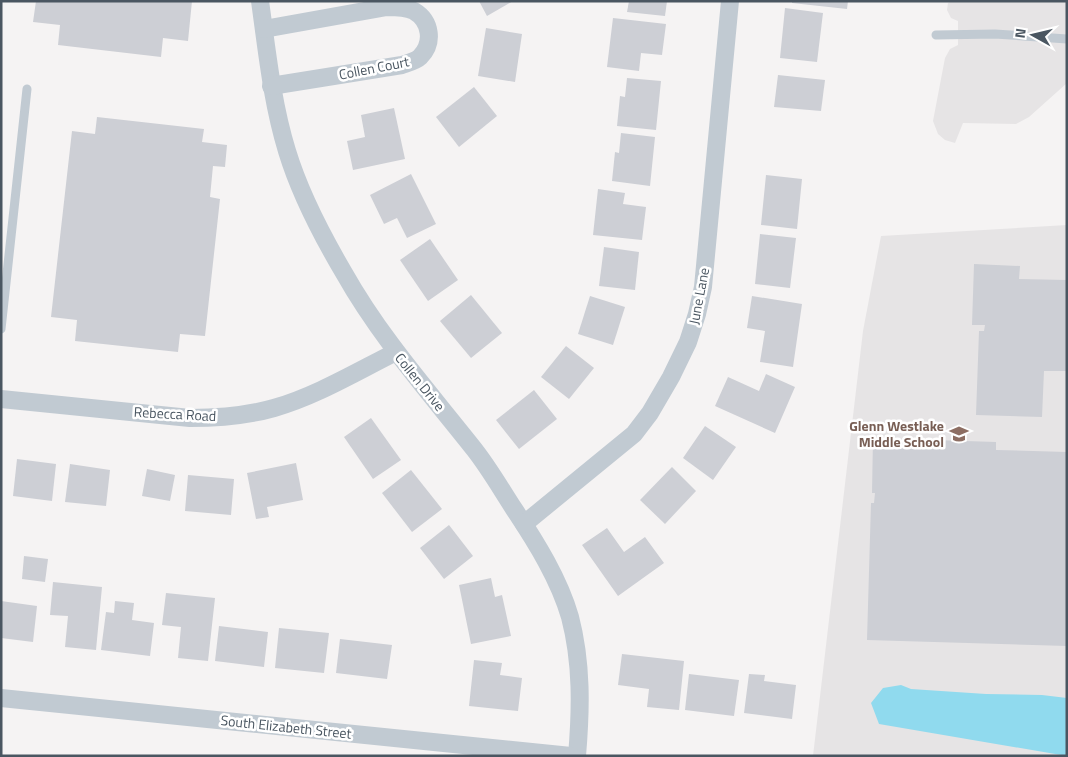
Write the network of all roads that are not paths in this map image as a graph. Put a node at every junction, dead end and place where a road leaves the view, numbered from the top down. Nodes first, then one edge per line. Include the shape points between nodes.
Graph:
1 (260, 1) edge
2 (730, 1) edge
3 (264, 29) junction
4 (936, 35) dead end
5 (1067, 39) edge
6 (271, 86) junction
7 (27, 89) dead end
8 (1, 329) edge
9 (396, 352) junction
10 (1, 399) edge
11 (524, 524) junction
12 (1, 698) edge
13 (572, 756) edge
14 (577, 756) edge

1 - 3 street, Collen Drive
2 - 11 street, June Lane via 703,287 688,342 650,413 634,434
3 - 6 street, Collen Drive
3 - 6 street, Collen Court via 399,7 413,10 424,18 430,31 428,47 419,58 402,65
4 - 5 lane via 995,34
6 - 9 street, Collen Drive via 287,151 320,230 345,275
7 - 8 lane
9 - 10 street, Rebecca Road via 303,398 244,415 190,418
9 - 11 street, Collen Drive via 476,451
11 - 14 street, Collen Drive via 546,561 570,616 580,682
12 - 13 street, South Elizabeth Street

